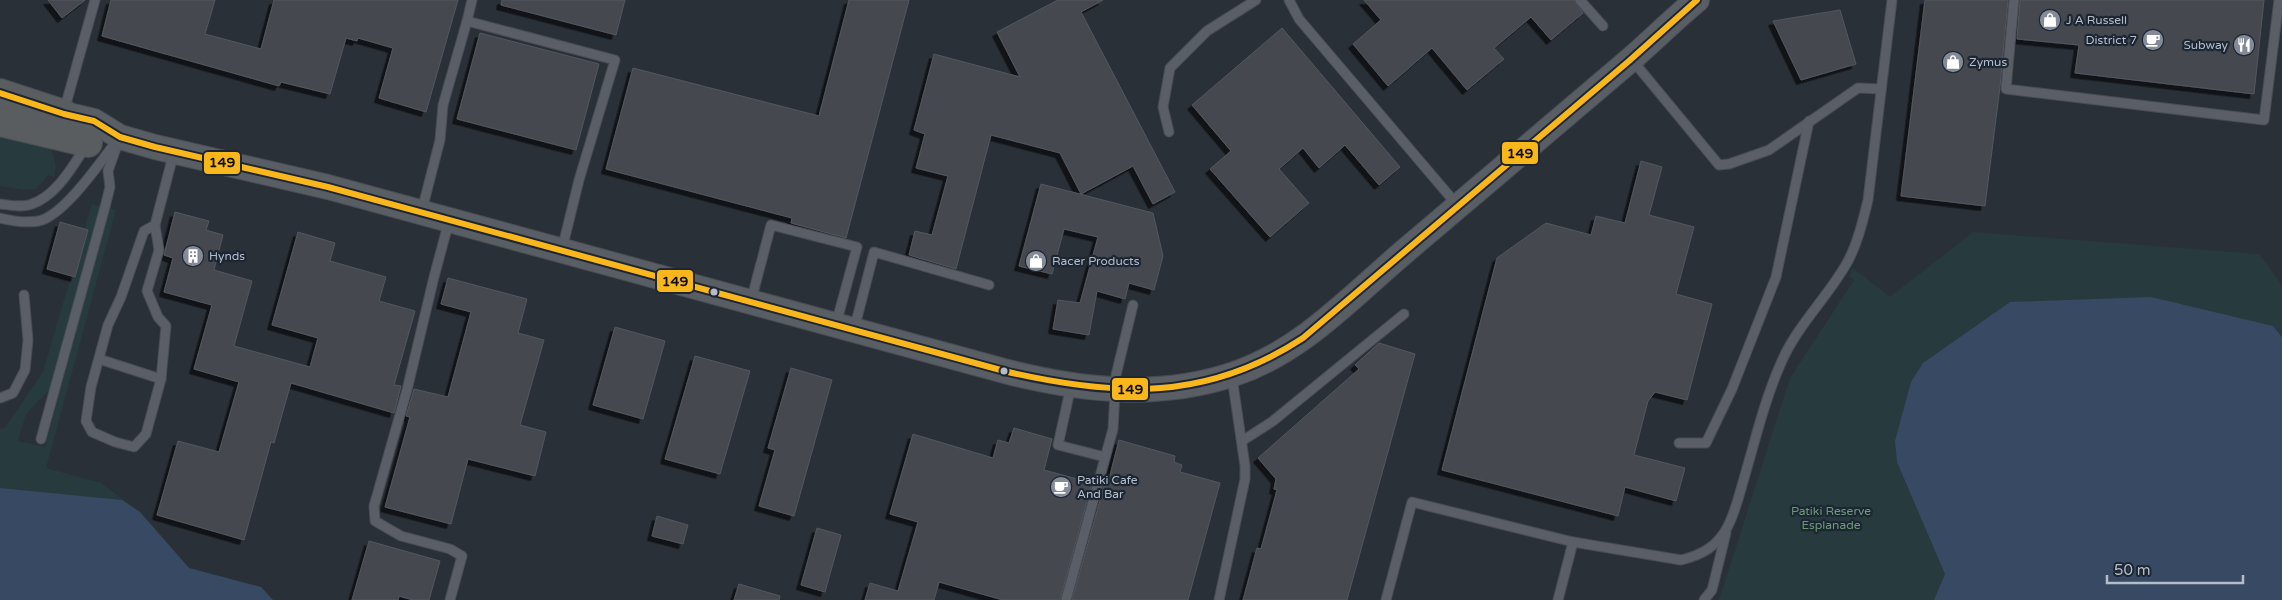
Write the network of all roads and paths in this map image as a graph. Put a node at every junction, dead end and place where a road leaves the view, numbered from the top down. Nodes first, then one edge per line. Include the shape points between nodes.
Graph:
1 (95, 0) edge
2 (472, 0) edge
3 (1256, 0) edge
4 (1289, 0) edge
5 (1580, 0) edge
6 (1697, 0) edge
7 (1892, 0) edge
8 (2014, 0) edge
9 (2279, 0) edge
10 (466, 21) junction
11 (1602, 26) dead end
12 (1631, 59) junction
13 (1881, 89) junction
14 (0, 93) edge
15 (64, 114) junction
16 (0, 122) edge
17 (1809, 122) junction
18 (1169, 132) dead end
19 (92, 133) junction
20 (120, 137) junction
21 (174, 151) junction
22 (0, 204) edge
23 (1458, 206) junction
24 (422, 213) junction
25 (0, 218) edge
26 (449, 221) junction
27 (155, 225) junction
28 (561, 251) junction
29 (989, 285) dead end
30 (24, 295) dead end
31 (751, 301) junction
32 (1133, 304) dead end
33 (1404, 314) dead end
34 (845, 327) junction
35 (99, 359) junction
36 (1232, 375) junction
37 (161, 380) junction
38 (1071, 386) junction
39 (1116, 390) junction
40 (0, 398) edge
41 (41, 439) dead end
42 (1242, 441) junction
43 (1679, 443) dead end
44 (1105, 458) junction
45 (1728, 526) junction
46 (1574, 542) junction
47 (450, 600) edge
48 (1066, 600) edge
49 (1219, 600) edge
50 (1386, 600) edge
51 (1558, 600) edge
52 (1704, 600) edge

1 - 15 lane
2 - 10 lane
3 - 18 lane via 1207,31 1170,68 1163,107
4 - 23 lane via 1299,19
5 - 11 lane
6 - 12 main road
7 - 13 lane
8 - 9 lane via 2006,89 2264,120
10 - 24 lane via 443,105 440,140
10 - 28 lane via 615,60
12 - 17 lane via 1719,165 1769,150
12 - 23 main road
13 - 17 lane via 1858,88
13 - 45 lane via 1868,200 1855,244 1847,262 1782,360 1767,398
14 - 15 highway
15 - 19 main road
16 - 19 highway
17 - 43 lane via 1776,277 1732,389 1706,443
19 - 20 main road
19 - 22 lane via 64,178 48,194 31,205
20 - 21 main road
20 - 25 lane via 88,180 55,213 39,220 15,222
20 - 41 lane via 108,171 110,187 105,207
21 - 24 main road
21 - 27 lane
23 - 36 main road via 1286,351
24 - 26 main road
26 - 28 main road
26 - 47 lane via 374,506 375,521 401,536 450,549 462,556
27 - 35 lane via 144,231 108,324
27 - 37 lane via 160,250 147,291 158,318 166,326
28 - 31 main road
29 - 34 lane via 874,252
30 - 40 lane via 28,340 25,370 13,393
31 - 34 main road
31 - 34 lane via 771,225 856,248
32 - 39 lane via 1116,375
33 - 42 lane via 1273,421
34 - 38 main road
35 - 37 lane
35 - 37 lane via 86,421 92,432 115,442 134,447 146,434
36 - 39 main road via 1167,388
36 - 42 lane
38 - 39 main road
38 - 44 lane via 1058,445
39 - 44 lane via 1113,429
42 - 49 lane via 1245,479
44 - 48 lane
45 - 46 lane via 1711,548 1698,556 1681,560
45 - 52 lane via 1712,590
46 - 50 lane via 1412,502
46 - 51 lane

